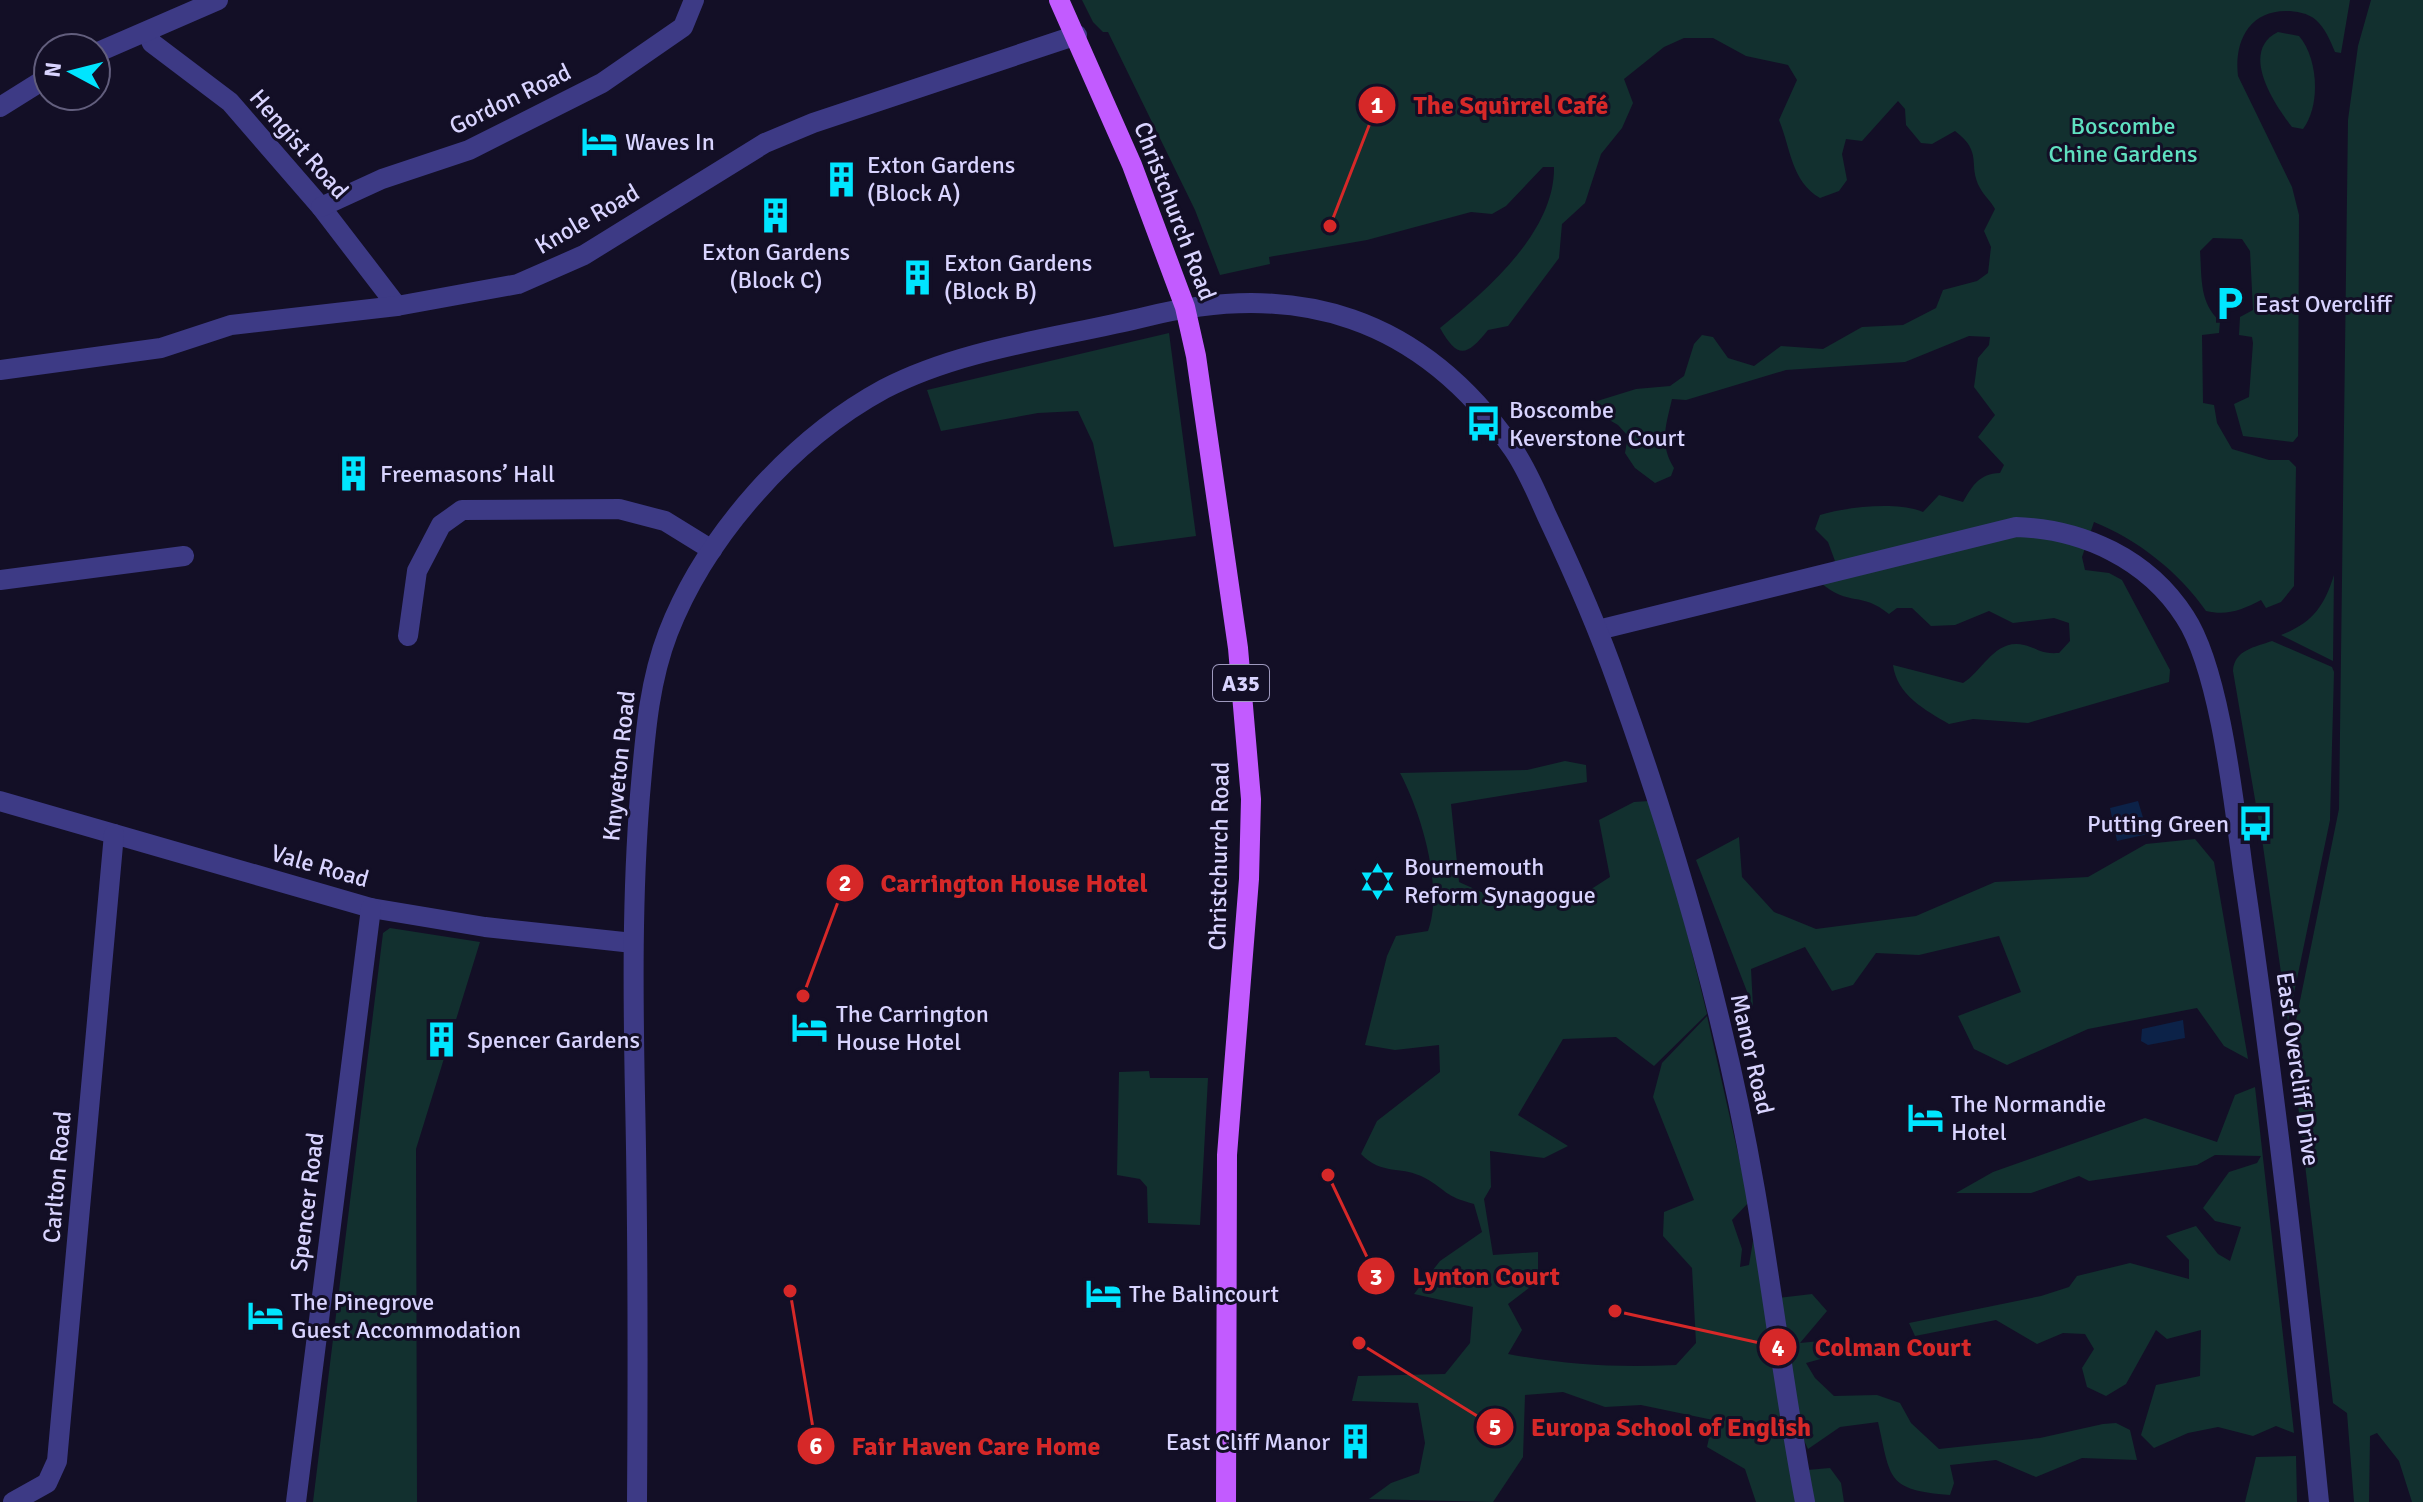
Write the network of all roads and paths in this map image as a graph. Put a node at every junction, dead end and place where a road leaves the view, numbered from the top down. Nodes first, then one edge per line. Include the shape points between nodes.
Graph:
1 (218, 0) edge
2 (694, 0) edge
3 (1059, 0) edge
4 (147, 32) junction
5 (1077, 35) junction
6 (112, 46) edge
7 (32, 87) edge
8 (0, 107) edge
9 (321, 207) junction
10 (397, 306) junction
11 (1185, 307) junction
12 (0, 370) edge
13 (712, 550) junction
14 (184, 556) dead end
15 (0, 580) edge
16 (1598, 630) junction
17 (408, 636) dead end
18 (0, 801) edge
19 (114, 834) junction
20 (371, 908) junction
21 (633, 943) junction
22 (13, 1502) edge
23 (296, 1502) edge
24 (637, 1502) edge
25 (1226, 1502) edge
26 (1805, 1502) edge
27 (2319, 1502) edge

1 - 4 street
2 - 9 street, Gordon Road via 683,27 602,83 469,150 382,179
3 - 5 main road, Christchurch Road / A35
4 - 6 street
4 - 9 street, Hengist Road via 152,43 230,102
5 - 10 street, Knole Road via 763,144 556,270 518,284
5 - 11 main road, Christchurch Road / A35
7 - 8 street
9 - 10 street, Hengist Road
10 - 12 street, Knole Road via 231,325 161,348
11 - 13 street, Knyveton Road via 928,370 888,387 805,447 765,484
11 - 16 street, Manor Road via 1251,301 1337,312 1368,323 1429,361 1519,456
11 - 25 main road, Christchurch Road / A35 via 1238,648 1251,799 1227,1155
13 - 17 street via 665,521 619,509 462,510 441,525 417,571
13 - 21 street, Knyveton Road via 669,630 648,702
14 - 15 street
16 - 26 street, Manor Road via 1681,870 1727,1053 1754,1184
16 - 27 street, East Overcliff Drive via 2016,527 2040,528 2109,548 2166,592 2200,647 2237,825 2296,1261
18 - 19 street, Vale Road
19 - 20 street, Vale Road
19 - 22 street, Carlton Road via 57,1461 47,1483
20 - 21 street, Vale Road
20 - 23 street, Spencer Road
21 - 24 street, Knyveton Road

